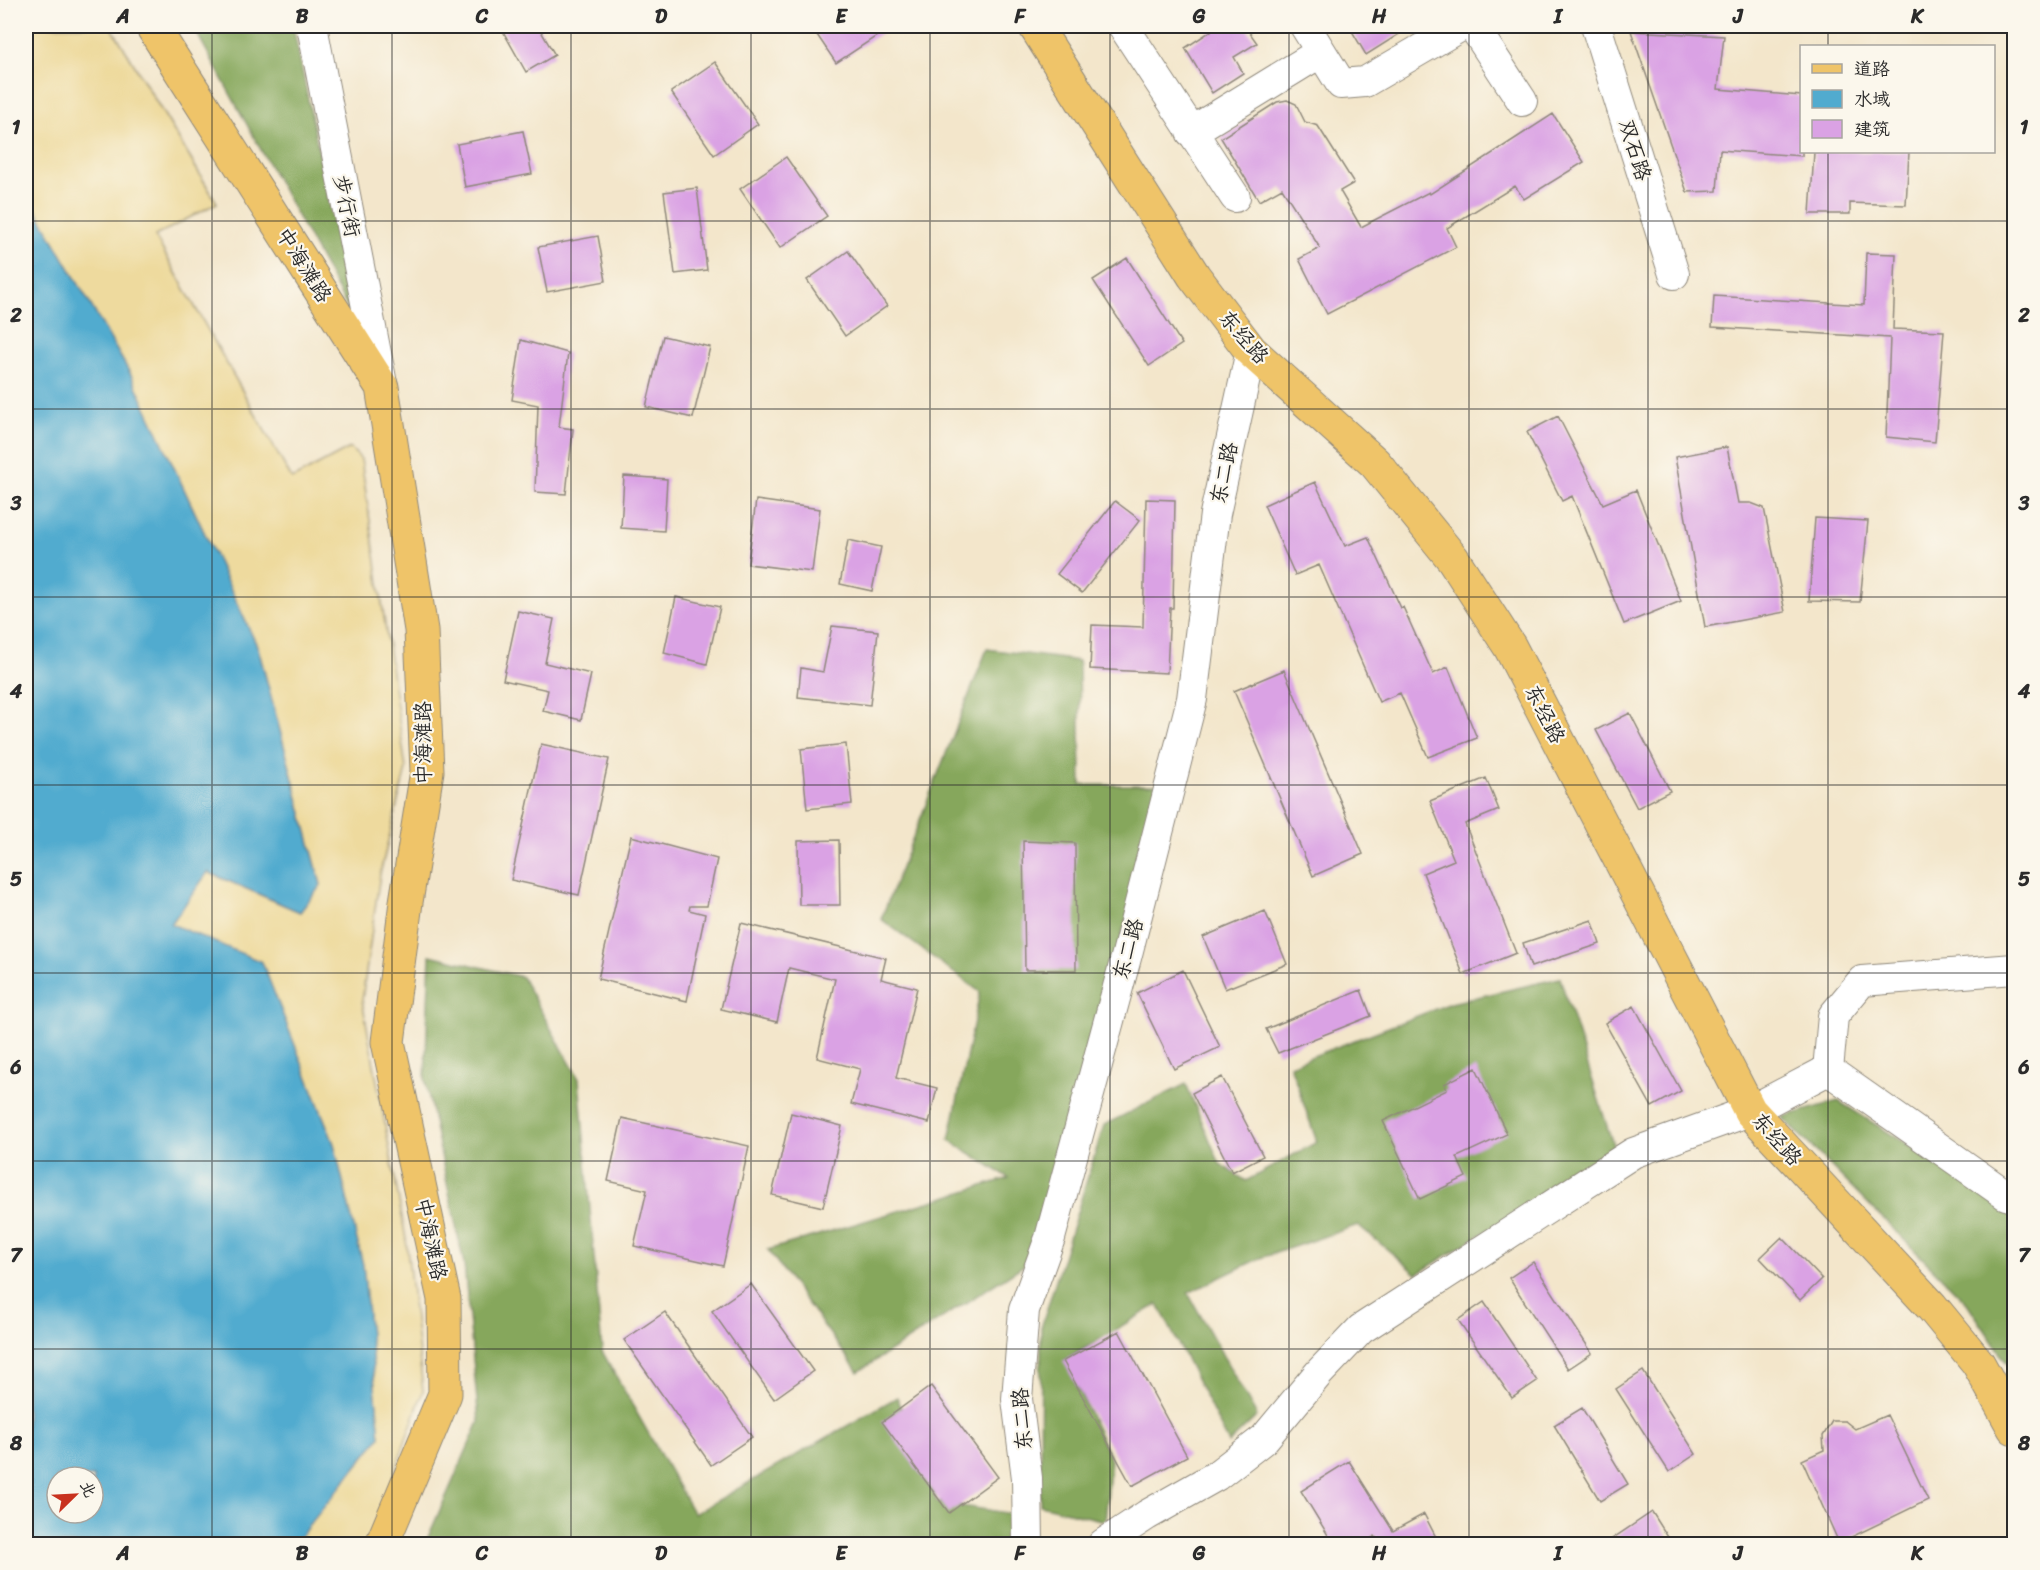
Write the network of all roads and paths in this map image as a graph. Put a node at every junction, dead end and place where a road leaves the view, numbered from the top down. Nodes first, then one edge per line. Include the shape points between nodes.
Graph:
1 (152, 26) edge
2 (312, 26) edge
3 (1035, 26) edge
4 (1305, 26) edge
5 (1461, 26) edge
6 (1473, 26) edge
7 (1596, 26) edge
8 (1132, 28) edge
9 (1321, 52) junction
10 (1522, 101) dead end
11 (1191, 132) junction
12 (1235, 197) dead end
13 (1674, 274) dead end
14 (1251, 351) junction
15 (382, 387) junction
16 (2014, 969) edge
17 (1828, 1070) junction
18 (1750, 1111) junction
19 (2014, 1197) edge
20 (2014, 1428) edge
21 (382, 1545) edge
22 (1028, 1545) edge
23 (1103, 1545) edge

1 - 15 main road, 中海滩路
2 - 15 street, 步行街
3 - 14 main road, 东经路 via 1194,276
4 - 9 street
5 - 9 street via 1365,82 1341,84
6 - 10 street
7 - 13 street, 双石路
8 - 11 street
9 - 11 street
11 - 12 street
14 - 18 main road, 东经路 via 1375,463 1453,559 1510,647
14 - 22 street, 东二路 via 1215,514 1191,699 1050,1238 1024,1310 1017,1399 1027,1478
15 - 21 main road, 中海滩路 via 421,630 427,771 388,1042 444,1299 445,1394
16 - 17 street via 1862,981 1833,1016
17 - 18 street
17 - 19 street
18 - 20 main road, 东经路 via 1932,1307 1978,1363
18 - 23 street via 1633,1153 1361,1329 1264,1439 1216,1476

